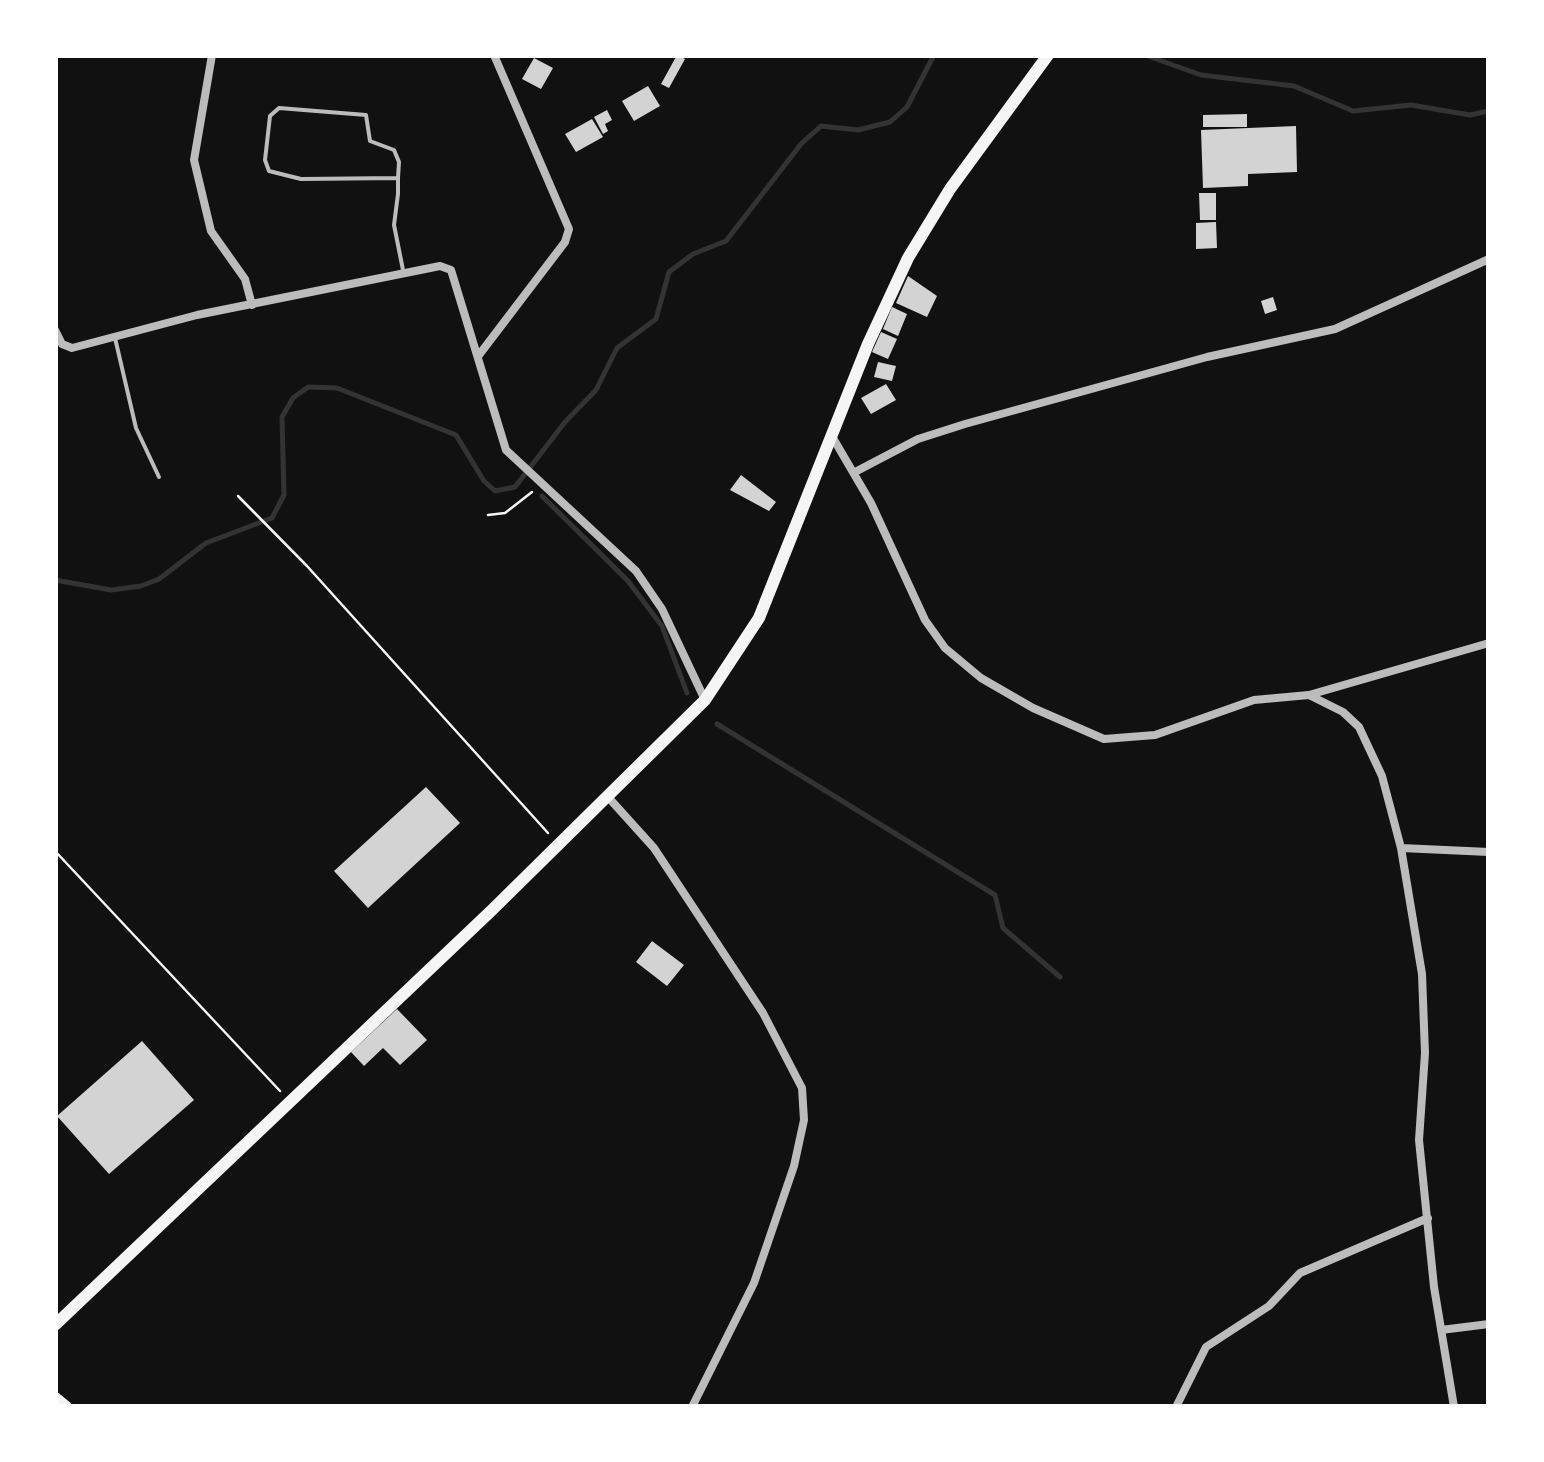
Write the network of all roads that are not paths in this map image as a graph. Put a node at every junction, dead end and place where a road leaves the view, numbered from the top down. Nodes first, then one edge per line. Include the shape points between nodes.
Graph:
1 (212, 55) edge
2 (494, 55) edge
3 (1047, 56) edge
4 (398, 178) junction
5 (1489, 259) edge
6 (404, 274) junction
7 (252, 305) junction
8 (55, 330) edge
9 (115, 338) junction
10 (479, 355) junction
11 (833, 438) junction
12 (855, 472) junction
13 (159, 478) dead end
14 (1489, 643) edge
15 (1308, 696) junction
16 (705, 700) junction
17 (608, 797) junction
18 (1401, 848) junction
19 (1489, 852) edge
20 (1428, 1218) junction
21 (1489, 1324) edge
22 (55, 1325) edge
23 (1441, 1330) junction
24 (55, 1398) edge
25 (66, 1407) edge
26 (692, 1407) edge
27 (1176, 1407) edge
28 (1454, 1407) edge

1 - 7 street via 194,160 210,230 245,279
2 - 10 street via 568,229
3 - 11 highway via 908,258
4 - 4 lane via 394,150 370,141 366,114 279,108 270,116 269,171 282,177
4 - 6 lane via 394,226
5 - 12 street via 1335,328 950,429
6 - 7 street
6 - 10 street via 451,270
7 - 9 street
8 - 9 street via 72,348
9 - 13 lane via 136,428
10 - 16 street via 506,450 636,571 662,609
11 - 12 street
11 - 16 highway via 759,618
12 - 15 street via 925,620 945,648 980,678 1073,729 1104,739 1155,734 1254,700
14 - 15 street
15 - 18 street via 1358,727 1382,776
16 - 17 highway
17 - 22 highway
17 - 26 street via 654,848 762,1013 802,1088 798,1152 754,1283
18 - 19 street
18 - 20 street via 1422,974 1419,1140
20 - 23 street
20 - 27 street via 1300,1273 1269,1306 1206,1346
21 - 23 street
23 - 28 street
24 - 25 highway

